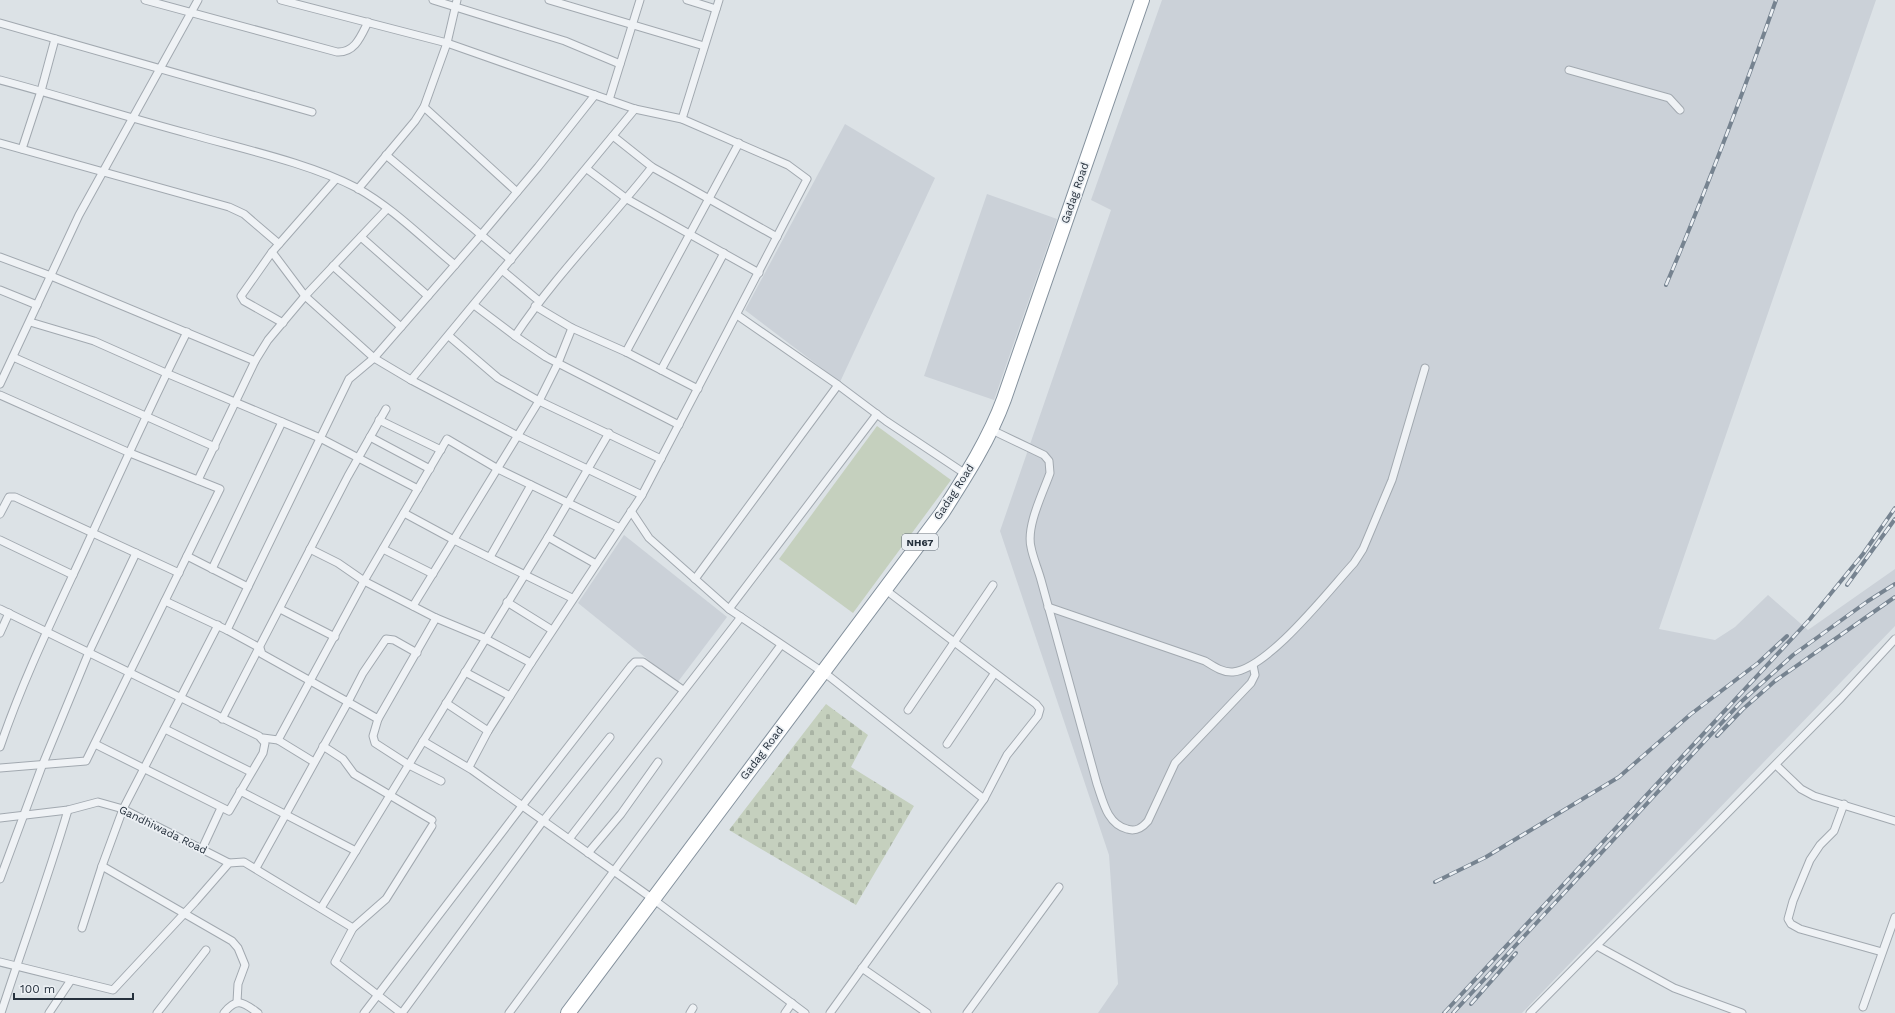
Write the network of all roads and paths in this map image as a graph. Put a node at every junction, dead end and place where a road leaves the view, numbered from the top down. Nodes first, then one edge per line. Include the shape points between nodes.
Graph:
1 (145, 0) edge
2 (198, 0) edge
3 (281, 0) edge
4 (433, 0) edge
5 (549, 0) edge
6 (640, 0) edge
7 (687, 0) edge
8 (719, 0) edge
9 (1142, 0) edge
10 (1150, 0) edge
11 (456, 3) edge
12 (716, 9) junction
13 (191, 14) junction
14 (368, 22) junction
15 (0, 23) edge
16 (632, 25) junction
17 (55, 39) junction
18 (447, 43) junction
19 (704, 46) junction
20 (620, 64) junction
21 (161, 68) junction
22 (1569, 70) dead end
23 (0, 80) edge
24 (41, 91) junction
25 (595, 95) junction
26 (609, 100) junction
27 (424, 107) junction
28 (635, 109) junction
29 (1680, 110) dead end
30 (312, 112) dead end
31 (132, 119) junction
32 (682, 119) junction
33 (614, 136) junction
34 (0, 143) edge
35 (740, 143) junction
36 (22, 149) junction
37 (386, 155) junction
38 (652, 167) junction
39 (587, 169) junction
40 (104, 172) junction
41 (336, 179) junction
42 (358, 189) junction
43 (517, 192) junction
44 (710, 198) junction
45 (627, 199) junction
46 (387, 209) junction
47 (481, 235) junction
48 (690, 235) junction
49 (361, 237) junction
50 (777, 237) junction
51 (279, 244) junction
52 (272, 252) junction
53 (724, 253) junction
54 (0, 257) edge
55 (510, 260) junction
56 (455, 265) junction
57 (333, 266) junction
58 (502, 270) junction
59 (759, 273) junction
60 (51, 276) junction
61 (0, 290) edge
62 (305, 296) junction
63 (428, 296) junction
64 (537, 303) junction
65 (37, 305) junction
66 (474, 305) junction
67 (737, 316) junction
68 (30, 322) junction
69 (283, 323) junction
70 (400, 327) junction
71 (572, 328) junction
72 (186, 332) junction
73 (449, 336) junction
74 (515, 336) junction
75 (626, 352) junction
76 (13, 357) junction
77 (374, 358) junction
78 (255, 361) junction
79 (558, 363) junction
80 (4, 365) edge
81 (1425, 368) dead end
82 (661, 370) junction
83 (166, 373) junction
84 (411, 380) junction
85 (0, 384) edge
86 (838, 385) junction
87 (698, 388) junction
88 (0, 395) edge
89 (539, 401) junction
90 (235, 402) junction
91 (386, 409) dead end
92 (877, 414) junction
93 (146, 415) junction
94 (379, 420) junction
95 (282, 422) junction
96 (679, 425) junction
97 (609, 433) junction
98 (998, 433) junction
99 (518, 436) junction
100 (370, 437) junction
101 (320, 438) junction
102 (215, 447) junction
103 (441, 450) junction
104 (130, 453) junction
105 (358, 457) junction
106 (661, 459) junction
107 (430, 469) junction
108 (498, 469) junction
109 (588, 469) junction
110 (967, 475) junction
111 (198, 480) junction
112 (531, 485) junction
113 (418, 489) junction
114 (642, 495) junction
115 (568, 503) junction
116 (631, 512) junction
117 (404, 513) junction
118 (0, 514) edge
119 (620, 528) junction
120 (92, 532) junction
121 (548, 537) junction
122 (0, 540) edge
123 (454, 540) junction
124 (310, 549) junction
125 (383, 549) junction
126 (136, 553) junction
127 (187, 556) junction
128 (490, 557) junction
129 (596, 564) junction
130 (212, 569) junction
131 (179, 573) junction
132 (73, 574) junction
133 (433, 574) junction
134 (524, 574) junction
135 (696, 579) junction
136 (364, 581) junction
137 (993, 586) dead end
138 (248, 587) junction
139 (891, 594) junction
140 (572, 598) junction
141 (165, 601) junction
142 (507, 602) junction
143 (413, 606) junction
144 (1048, 607) junction
145 (0, 609) edge
146 (280, 609) junction
147 (729, 609) junction
148 (9, 613) junction
149 (741, 617) junction
150 (436, 618) junction
151 (218, 625) junction
152 (47, 630) junction
153 (227, 630) junction
154 (552, 630) junction
155 (0, 633) edge
156 (335, 637) junction
157 (484, 638) junction
158 (1895, 639) edge
159 (954, 643) junction
160 (781, 645) junction
161 (260, 648) junction
162 (89, 652) junction
163 (417, 653) junction
164 (531, 663) junction
165 (1253, 665) junction
166 (130, 672) junction
167 (465, 672) junction
168 (826, 674) junction
169 (994, 674) junction
170 (310, 682) junction
171 (683, 690) junction
172 (510, 696) junction
173 (181, 698) junction
174 (348, 702) junction
175 (446, 703) junction
176 (908, 710) dead end
177 (0, 719) edge
178 (222, 719) junction
179 (378, 719) junction
180 (8, 723) junction
181 (165, 729) junction
182 (488, 731) junction
183 (610, 737) dead end
184 (263, 738) junction
185 (278, 740) junction
186 (423, 741) junction
187 (95, 744) junction
188 (947, 744) dead end
189 (323, 746) junction
190 (0, 747) edge
191 (314, 762) junction
192 (658, 762) dead end
193 (409, 765) junction
194 (1776, 765) junction
195 (42, 766) junction
196 (469, 767) junction
197 (0, 768) edge
198 (144, 768) junction
199 (251, 772) junction
200 (441, 781) dead end
201 (240, 791) junction
202 (391, 795) junction
203 (984, 799) junction
204 (1844, 804) junction
205 (522, 806) junction
206 (221, 808) junction
207 (123, 809) junction
208 (68, 810) junction
209 (286, 815) junction
210 (24, 816) junction
211 (0, 818) edge
212 (543, 821) junction
213 (1895, 821) edge
214 (569, 839) junction
215 (202, 849) junction
216 (356, 851) junction
217 (588, 853) junction
218 (229, 862) junction
219 (102, 866) junction
220 (256, 868) junction
221 (614, 872) junction
222 (0, 879) edge
223 (1059, 887) dead end
224 (656, 901) junction
225 (321, 908) junction
226 (184, 914) junction
227 (1895, 916) edge
228 (82, 928) dead end
229 (353, 928) junction
230 (1597, 946) junction
231 (206, 950) dead end
232 (1882, 952) junction
233 (0, 962) edge
234 (16, 967) junction
235 (862, 968) junction
236 (71, 980) junction
237 (377, 995) junction
238 (237, 1002) junction
239 (792, 1003) junction
240 (1863, 1006) dead end
241 (1, 1013) edge
242 (48, 1013) edge
243 (157, 1013) edge
244 (224, 1013) edge
245 (258, 1013) edge
246 (364, 1013) edge
247 (402, 1013) edge
248 (509, 1013) edge
249 (568, 1013) edge
250 (578, 1013) edge
251 (785, 1013) edge
252 (805, 1013) edge
253 (830, 1013) edge
254 (927, 1013) edge
255 (967, 1013) edge
256 (1530, 1013) edge
257 (1742, 1013) edge

1 - 13 street
2 - 13 street
3 - 14 street
4 - 11 street
5 - 16 street
6 - 16 street
7 - 12 street
8 - 12 street
9 - 110 highway, Gadag Road / NH67 via 1004,399
10 - 98 highway, Gadag Road / NH67 via 1012,402
11 - 18 street
11 - 20 street via 565,41
12 - 19 street
13 - 14 street via 344,53 358,42
13 - 21 street
14 - 18 street
15 - 17 street
16 - 19 street
16 - 20 street
17 - 21 street
17 - 24 street
18 - 25 street
18 - 27 street
19 - 32 street
20 - 26 street
21 - 30 street
21 - 31 street
22 - 29 street via 1669,98
23 - 24 street
24 - 31 street
24 - 36 street
25 - 26 street
25 - 43 street
26 - 28 street
27 - 37 street
27 - 43 street
28 - 32 street
28 - 33 street
31 - 40 street
31 - 41 street via 280,159
32 - 35 street
33 - 38 street
33 - 39 street
34 - 36 street
35 - 44 street
35 - 50 street via 788,165 808,179
36 - 40 street
37 - 42 street
37 - 47 street
38 - 44 street
38 - 45 street
39 - 45 street
39 - 55 street
40 - 51 street via 236,210
40 - 60 street via 79,215
41 - 42 street
41 - 51 street
42 - 46 street
43 - 47 street
44 - 48 street
44 - 50 street
45 - 48 street
45 - 64 street
46 - 49 street
46 - 56 street
47 - 55 street
47 - 56 street
48 - 53 street
48 - 75 street
49 - 57 street
49 - 63 street
50 - 59 street
51 - 52 street
52 - 62 street
52 - 69 street via 241,296 244,301
53 - 59 street
53 - 82 street
54 - 60 street
55 - 58 street
56 - 63 street
57 - 62 street
57 - 70 street
58 - 64 street
58 - 66 street
59 - 67 street
60 - 65 street
60 - 72 street
61 - 65 street
62 - 69 street
62 - 77 street
63 - 70 street
64 - 71 street
64 - 74 street
65 - 68 street
66 - 73 street
66 - 74 street
67 - 86 street
67 - 87 street
68 - 76 street
68 - 83 street via 94,341
69 - 78 street
70 - 77 street
71 - 75 street
71 - 79 street
72 - 78 street
72 - 83 street
73 - 84 street
73 - 89 street via 498,378
74 - 79 street
75 - 82 street
76 - 80 street
76 - 93 street
77 - 84 street
77 - 101 street via 349,379
78 - 90 street
79 - 89 street
79 - 96 street
80 - 85 street
81 - 165 street via 1392,480 1363,549 1354,563 1284,640
82 - 87 street
83 - 90 street
83 - 93 street
84 - 99 street
86 - 92 street
86 - 135 street
87 - 96 street
88 - 104 street
89 - 97 street
89 - 99 street
90 - 95 street
90 - 102 street
91 - 94 street
92 - 110 street
92 - 147 street
93 - 102 street
93 - 104 street
94 - 100 street
94 - 103 street
95 - 101 street
95 - 130 street
96 - 106 street
97 - 106 street
97 - 109 street
98 - 139 highway, Gadag Road / NH67 via 974,479
98 - 144 street via 1044,455 1051,466 1030,534 1030,546
99 - 108 street
99 - 109 street
100 - 105 street
100 - 107 street
101 - 105 street
101 - 138 street
102 - 111 street
103 - 107 street
103 - 108 street via 447,439
104 - 111 street
104 - 120 street
105 - 113 street
105 - 124 street
106 - 114 street
107 - 113 street
108 - 112 street
108 - 123 street
109 - 114 street
109 - 115 street
110 - 168 highway, Gadag Road / NH67 via 942,514
111 - 127 street via 220,489
112 - 115 street
112 - 128 street
113 - 117 street
114 - 116 street
115 - 119 street
115 - 121 street
116 - 119 street
116 - 135 street via 649,538
117 - 123 street
117 - 125 street
118 - 120 street via 11,496
119 - 129 street
120 - 126 street
120 - 132 street
121 - 129 street
121 - 134 street
122 - 132 street
123 - 128 street
123 - 133 street
124 - 136 street via 338,563
124 - 146 street
125 - 133 street
125 - 136 street
126 - 131 street
126 - 162 street
127 - 130 street
127 - 131 street
128 - 134 street
129 - 140 street
130 - 138 street
131 - 141 street
132 - 152 street
133 - 143 street
134 - 140 street
134 - 142 street
135 - 147 street
136 - 143 street
136 - 156 street
137 - 159 street
138 - 153 street
139 - 159 street
139 - 168 highway, Gadag Road / NH67
140 - 154 street
141 - 151 street
141 - 166 street
142 - 154 street
142 - 157 street
143 - 150 street
144 - 165 street via 1205,661 1228,672
144 - 165 street via 1097,784 1109,816 1115,824 1123,828 1138,830 1148,821 1175,763 1251,683 1255,675
145 - 148 street
146 - 156 street
146 - 161 street
147 - 149 street
148 - 152 street
148 - 155 street
149 - 160 street
149 - 171 street
150 - 157 street
150 - 163 street
151 - 153 street
151 - 173 street
152 - 162 street
152 - 180 street
153 - 161 street
154 - 164 street
156 - 170 street
157 - 164 street
157 - 167 street
158 - 194 street
159 - 169 street
159 - 176 street
160 - 168 street
160 - 221 street
161 - 170 street via 262,654
161 - 178 street
162 - 166 street
162 - 195 street
163 - 174 street via 394,640 386,639 363,673
163 - 179 street
164 - 172 street
166 - 173 street
166 - 187 street
167 - 172 street
167 - 175 street
168 - 203 street
168 - 224 highway, Gadag Road / NH67
169 - 188 street
169 - 203 street via 1036,704 1040,713 1007,755
170 - 174 street
170 - 185 street
171 - 205 street via 649,665 635,662
171 - 214 street
172 - 182 street
173 - 178 street
173 - 181 street
174 - 179 street
174 - 189 street
175 - 182 street
175 - 186 street
177 - 180 street
178 - 184 street
179 - 193 street via 373,736 375,743
180 - 190 street
181 - 198 street
181 - 199 street
182 - 196 street
183 - 212 street
184 - 185 street
184 - 199 street via 265,747
185 - 191 street
186 - 193 street
186 - 196 street
187 - 195 street via 86,761
187 - 198 street
189 - 191 street
189 - 202 street via 343,759 354,774
191 - 209 street
192 - 217 street via 621,814
193 - 200 street
193 - 202 street
194 - 204 street via 1801,789 1814,796
194 - 230 street
195 - 197 street
195 - 210 street
196 - 205 street
198 - 206 street
198 - 207 street
199 - 201 street
201 - 206 street via 228,812
201 - 209 street
202 - 216 street
202 - 229 street via 432,823 386,899
203 - 235 street
204 - 213 street
204 - 232 street via 1834,830 1810,860 1792,901 1788,919 1800,929
205 - 212 street
205 - 237 street
206 - 215 street
207 - 208 street, Gandhiwada Road via 98,802
207 - 215 street, Gandhiwada Road
207 - 219 street
208 - 210 street, Gandhiwada Road
208 - 234 street
209 - 216 street
209 - 220 street
210 - 211 street, Gandhiwada Road
210 - 222 street
212 - 214 street
212 - 247 street
214 - 217 street
215 - 218 street, Gandhiwada Road
216 - 225 street
217 - 221 street
218 - 220 street, Gandhiwada Road via 244,862
218 - 226 street
219 - 226 street
219 - 228 street
220 - 225 street, Gandhiwada Road
221 - 224 street
221 - 248 street
223 - 255 street
224 - 239 street
224 - 249 highway, Gadag Road / NH67
224 - 250 highway, Gadag Road / NH67
225 - 229 street, Gandhiwada Road
226 - 236 street via 113,990
226 - 238 street via 220,934 238,948 245,965 238,984
227 - 232 street
229 - 237 street via 335,962
230 - 256 street
230 - 257 street via 1674,988
231 - 243 street
232 - 240 street
233 - 234 street
234 - 236 street
234 - 241 street
235 - 253 street
235 - 254 street
236 - 242 street
237 - 246 street
237 - 247 street
238 - 244 street
238 - 245 street
239 - 251 street
239 - 252 street

